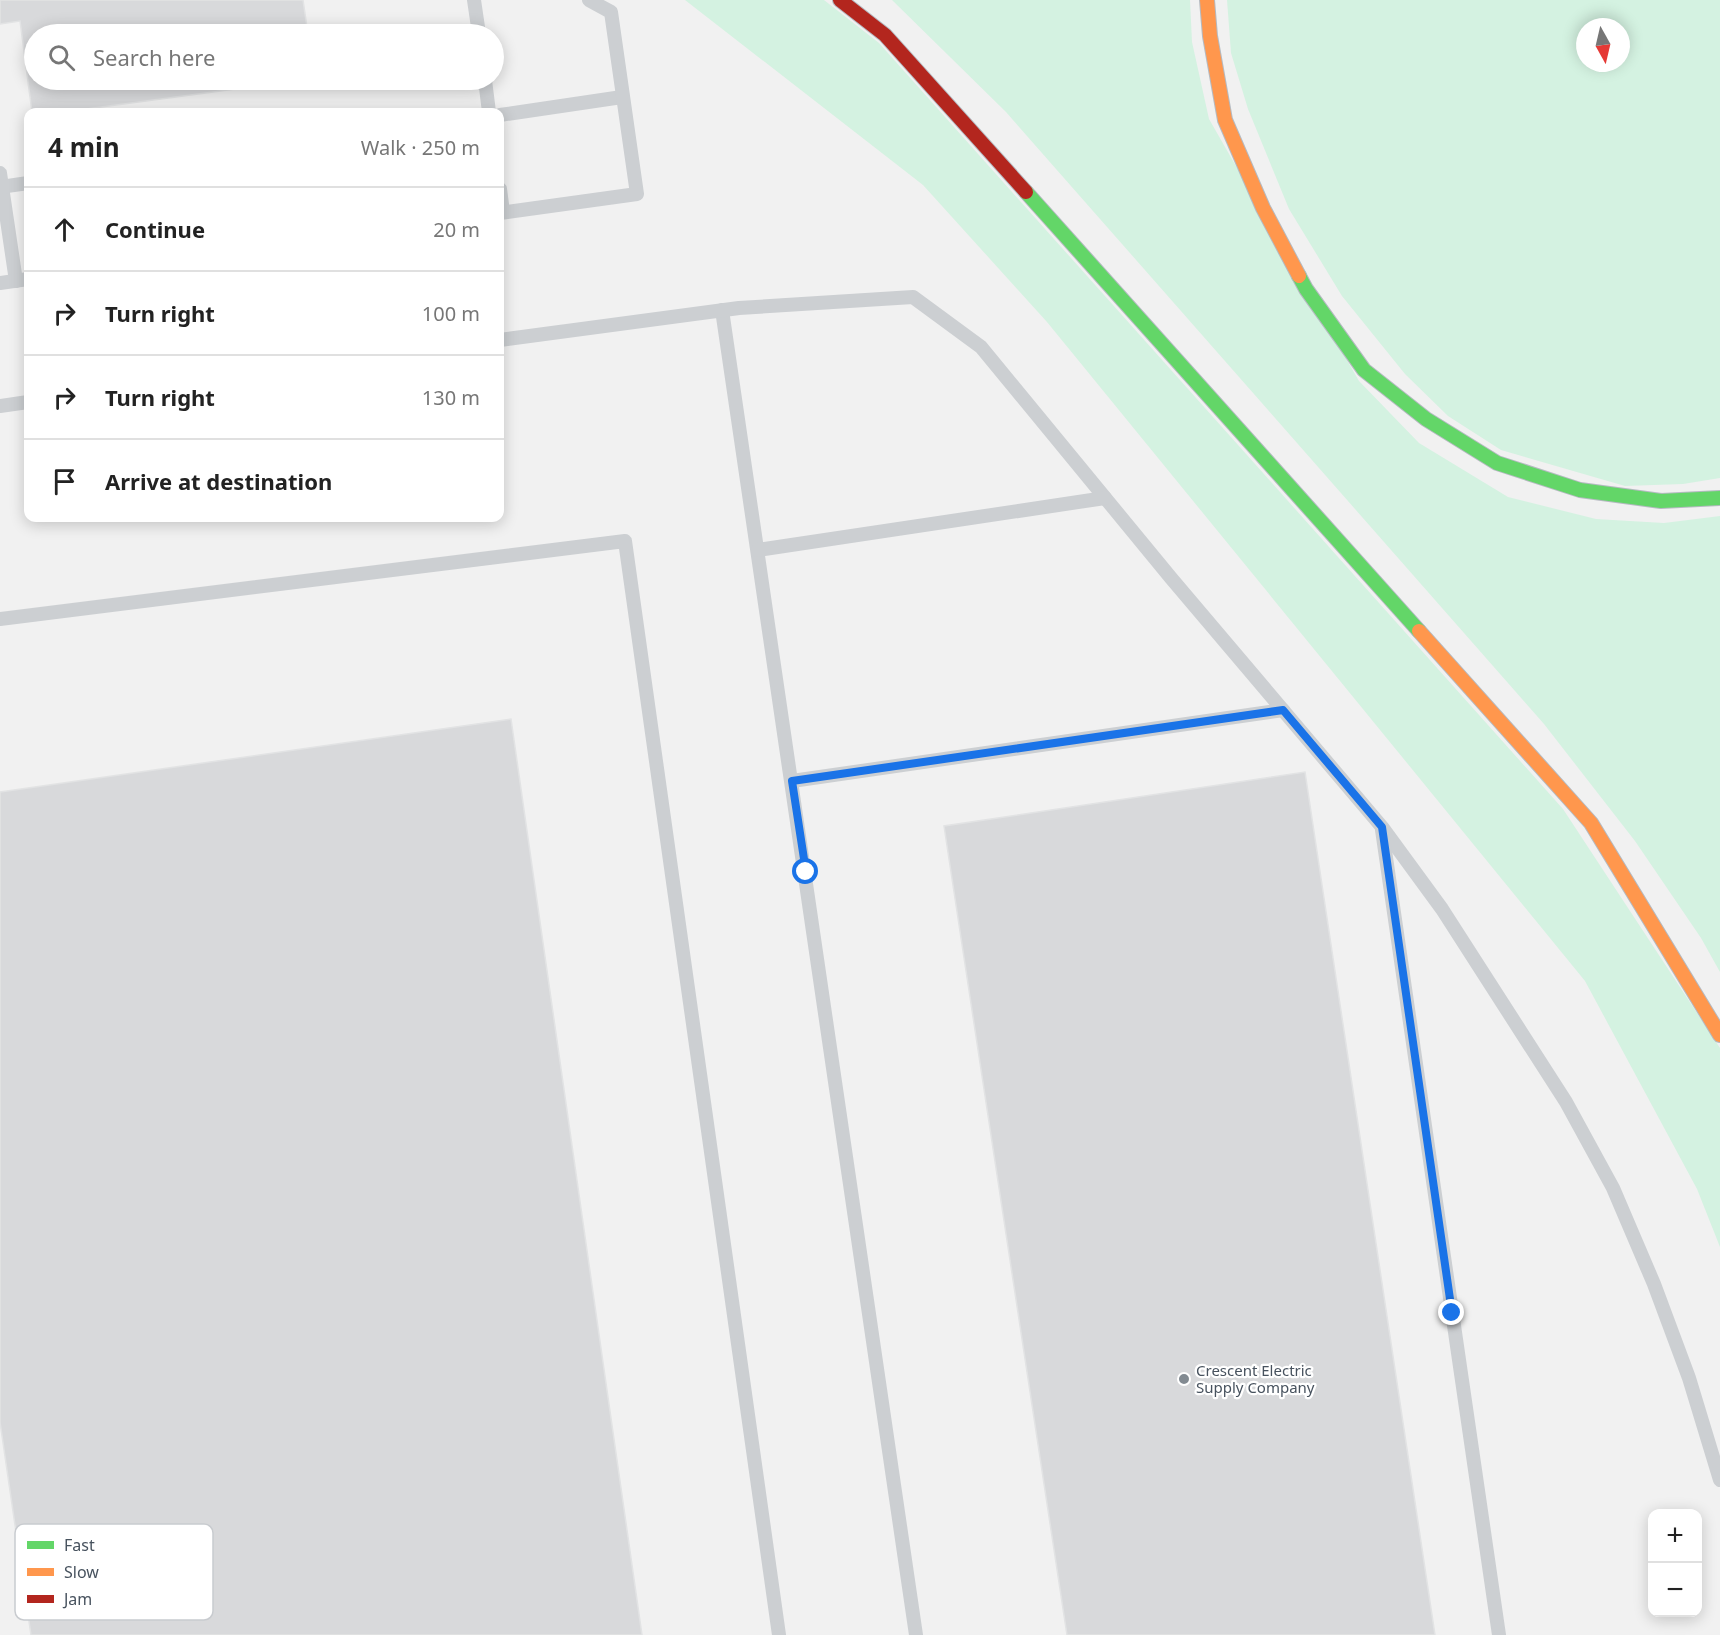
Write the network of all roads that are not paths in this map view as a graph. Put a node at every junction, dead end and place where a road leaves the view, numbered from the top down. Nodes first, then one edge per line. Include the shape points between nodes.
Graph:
1 (474, 0) edge
2 (590, 0) edge
3 (840, 0) edge
4 (1206, 0) edge
5 (477, 24) edge
6 (486, 90) edge
7 (622, 97) junction
8 (488, 108) edge
9 (504, 114) edge
10 (1, 182) edge
11 (24, 183) edge
12 (504, 212) edge
13 (22, 280) edge
14 (0, 283) edge
15 (722, 310) junction
16 (504, 339) edge
17 (24, 403) edge
18 (0, 406) edge
19 (1105, 498) junction
20 (1720, 498) edge
21 (758, 550) junction
22 (0, 619) edge
23 (1283, 710) junction
24 (792, 781) junction
25 (1382, 827) junction
26 (1720, 1035) edge
27 (1720, 1480) edge
28 (780, 1635) edge
29 (916, 1635) edge
30 (1499, 1635) edge

1 - 5 lane
2 - 7 lane via 611,12
3 - 26 highway via 885,35 1591,823
4 - 20 highway via 1225,120 1263,208 1306,289 1365,370 1426,419 1497,463 1580,490 1661,501
6 - 8 lane
7 - 9 lane
7 - 12 lane via 637,194
10 - 11 lane
10 - 13 lane
13 - 14 lane
15 - 16 lane
15 - 19 lane via 913,297 981,347
15 - 21 lane
17 - 18 lane
19 - 21 lane
19 - 23 lane
21 - 24 lane
22 - 28 lane via 625,541
23 - 24 lane
23 - 25 lane
24 - 29 lane
25 - 27 lane via 1442,909 1566,1102 1613,1188 1689,1378
25 - 30 lane

